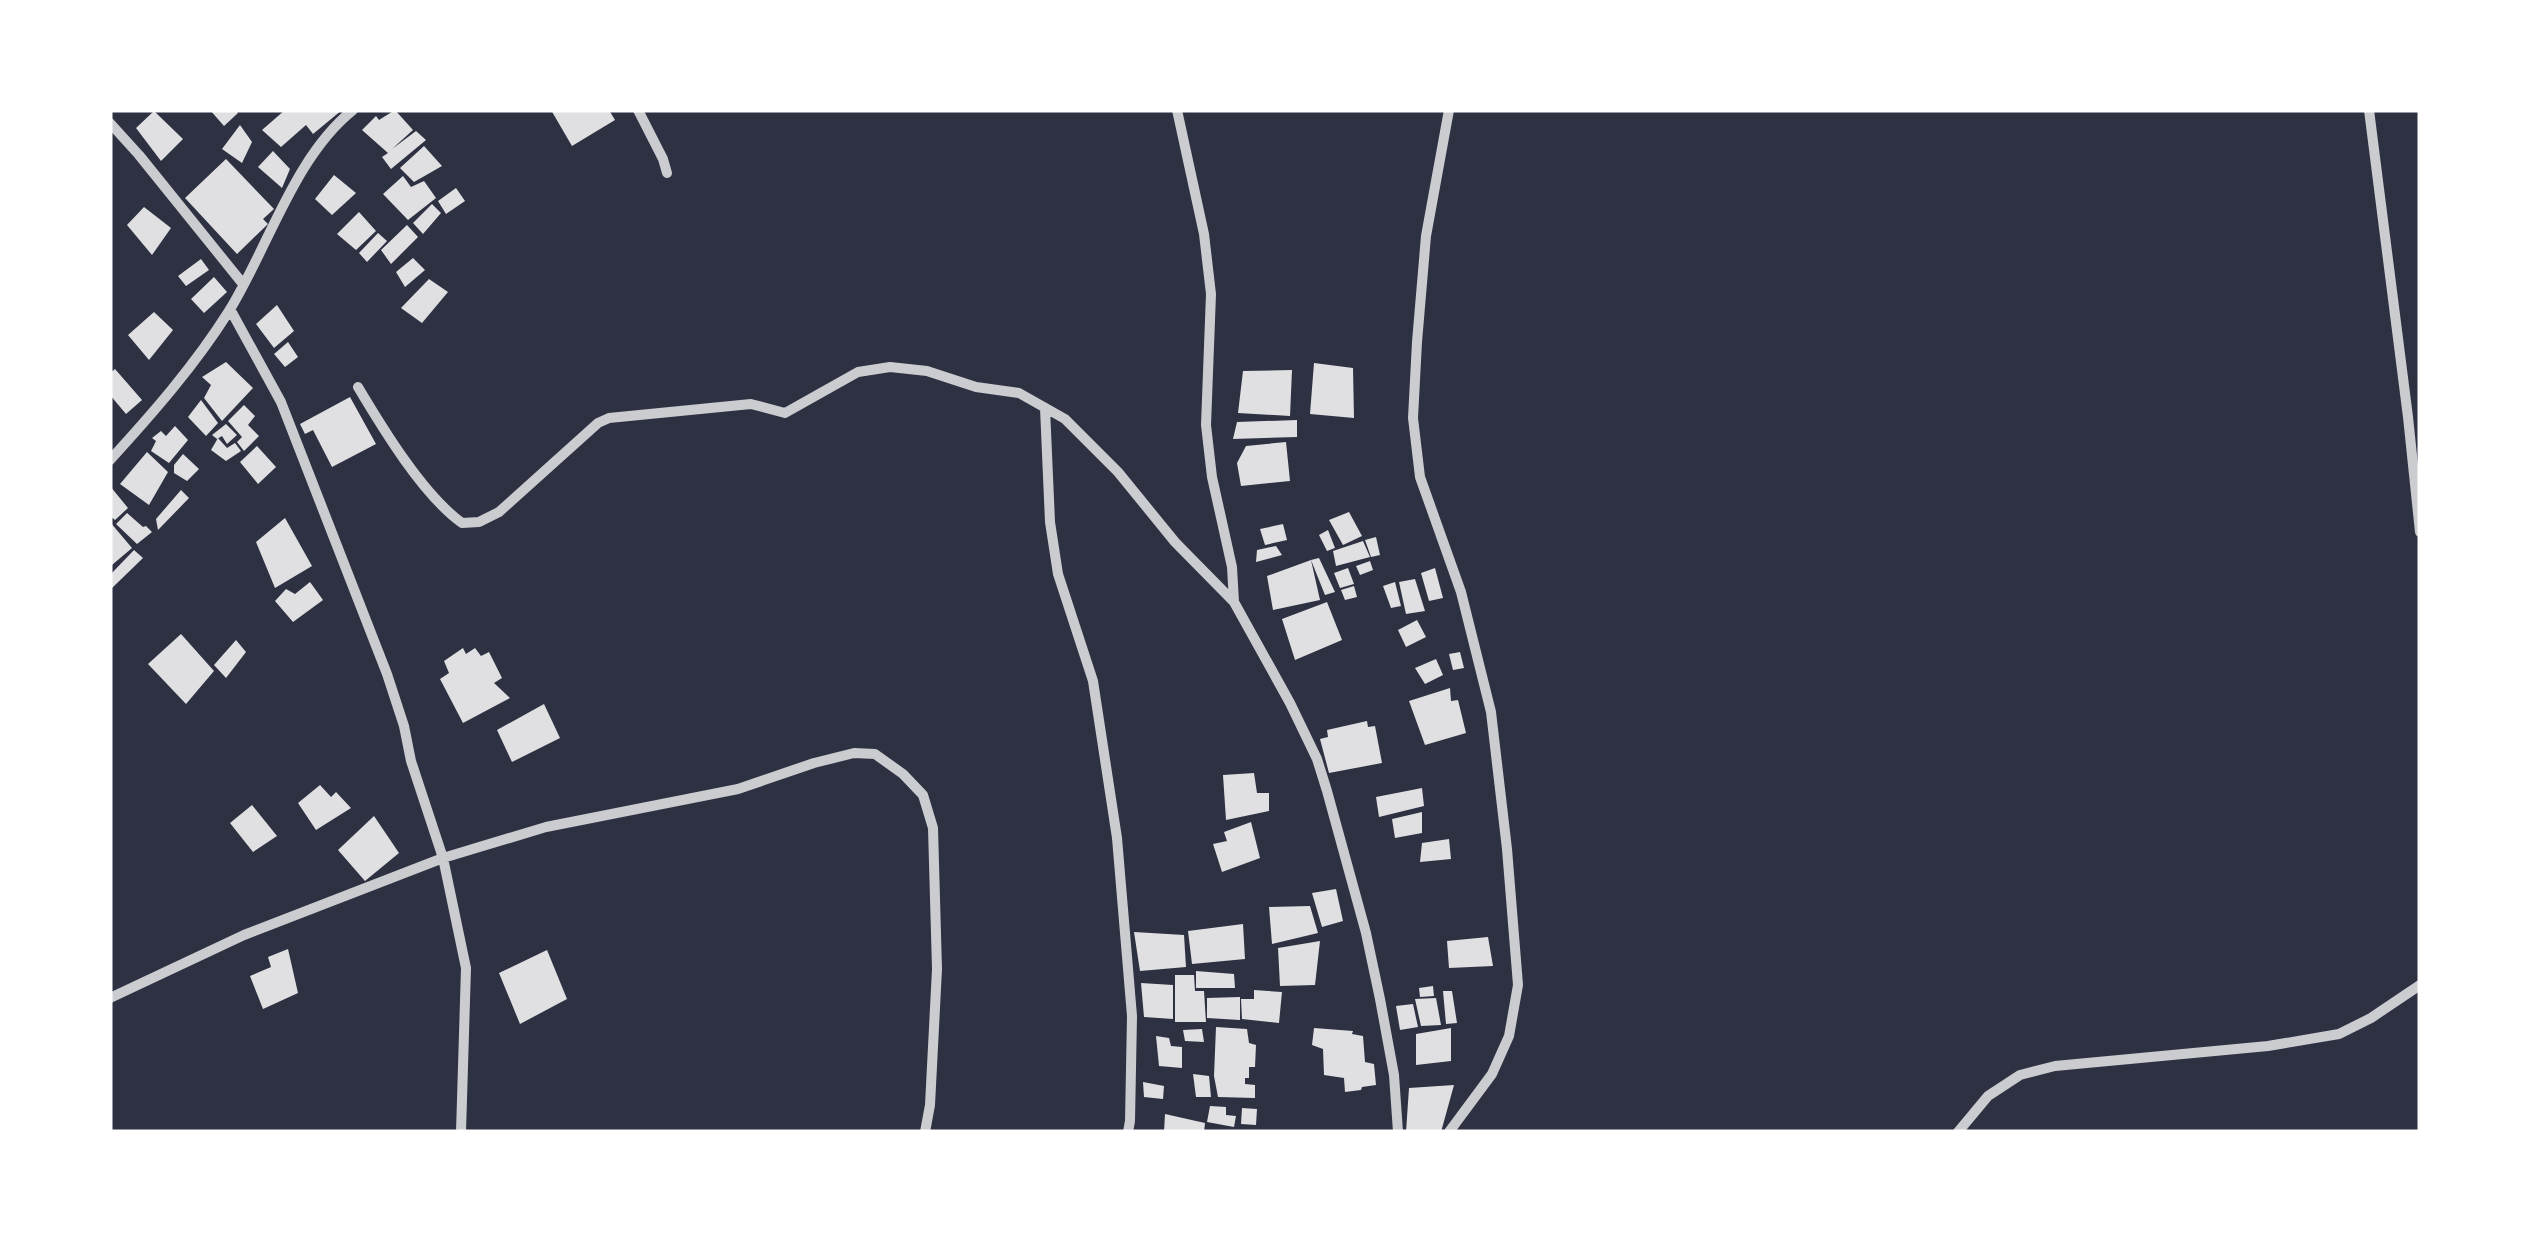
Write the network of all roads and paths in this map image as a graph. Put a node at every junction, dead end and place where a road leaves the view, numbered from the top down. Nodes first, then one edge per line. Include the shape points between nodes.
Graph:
1 (352, 110) edge
2 (638, 110) edge
3 (1177, 110) edge
4 (1448, 110) edge
5 (2368, 110) edge
6 (110, 124) edge
7 (667, 173) dead end
8 (243, 284) junction
9 (230, 309) junction
10 (358, 387) dead end
11 (1046, 408) junction
12 (110, 460) edge
13 (2420, 532) edge
14 (1234, 602) junction
15 (443, 858) junction
16 (2420, 985) edge
17 (110, 998) edge
18 (461, 1132) edge
19 (925, 1132) edge
20 (1128, 1132) edge
21 (1398, 1132) edge
22 (1449, 1132) edge
23 (1958, 1132) edge

1 - 8 street via 320,143
2 - 7 street
3 - 14 street via 1206,249 1206,425
4 - 22 street via 1426,236 1414,418 1420,476 1461,592 1491,712 1518,985 1510,1036 1492,1074
5 - 13 street
6 - 8 street
8 - 9 street
9 - 12 street
9 - 15 street via 282,402 387,674
10 - 11 street via 437,503 462,523 500,512 598,424 620,415 751,404 785,413 858,372 890,367 1019,393
11 - 14 street via 1118,472
11 - 20 street via 1058,574 1093,681 1117,838 1132,1016
14 - 21 street via 1290,703 1327,791 1380,998
15 - 17 street via 244,934
15 - 18 street via 466,968
15 - 19 street via 578,820 738,789 854,753 875,754 923,795 933,828 937,969
16 - 23 street via 2339,1034 2020,1075 1988,1096

